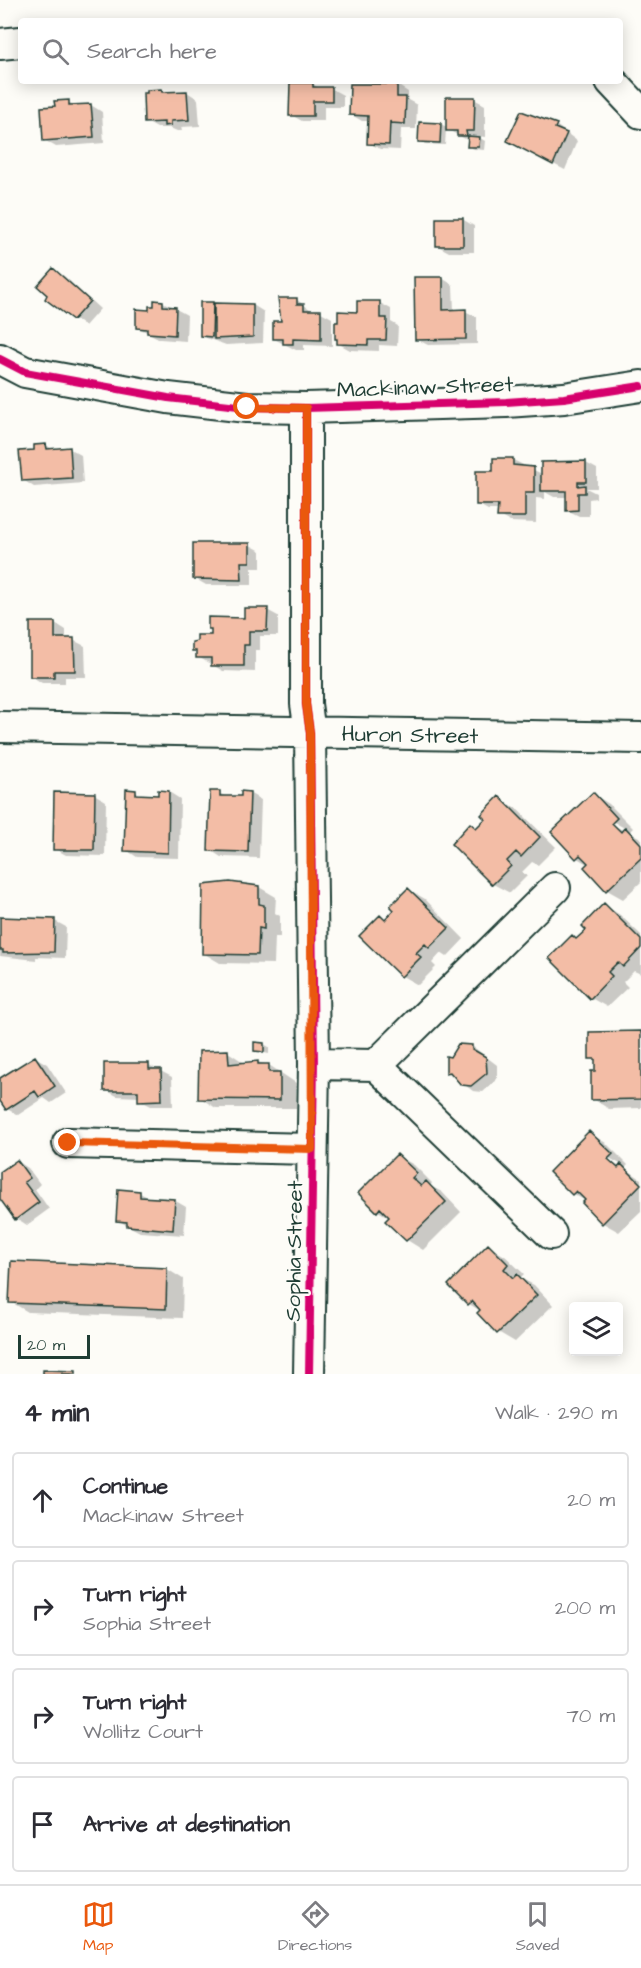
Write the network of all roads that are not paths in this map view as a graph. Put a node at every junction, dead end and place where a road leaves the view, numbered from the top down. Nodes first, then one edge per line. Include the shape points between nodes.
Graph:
1 (18, 42) edge
2 (0, 44) edge
3 (614, 84) edge
4 (640, 110) edge
5 (0, 359) edge
6 (641, 387) edge
7 (306, 408) junction
8 (0, 727) edge
9 (310, 733) junction
10 (641, 738) edge
11 (555, 888) dead end
12 (314, 1064) junction
13 (376, 1065) junction
14 (68, 1143) dead end
15 (312, 1149) junction
16 (551, 1234) dead end
17 (309, 1374) edge

1 - 2 street
3 - 4 street
5 - 7 street, Mackinaw Street via 25,372 168,398 247,407
6 - 7 street, Mackinaw Street via 506,402
7 - 9 street, Sophia Street via 306,704
8 - 9 street, Huron Street
9 - 10 street, Huron Street
9 - 12 street, Sophia Street
11 - 13 street
12 - 13 street
12 - 15 street, Sophia Street
13 - 16 street
14 - 15 street
15 - 17 street, Sophia Street

